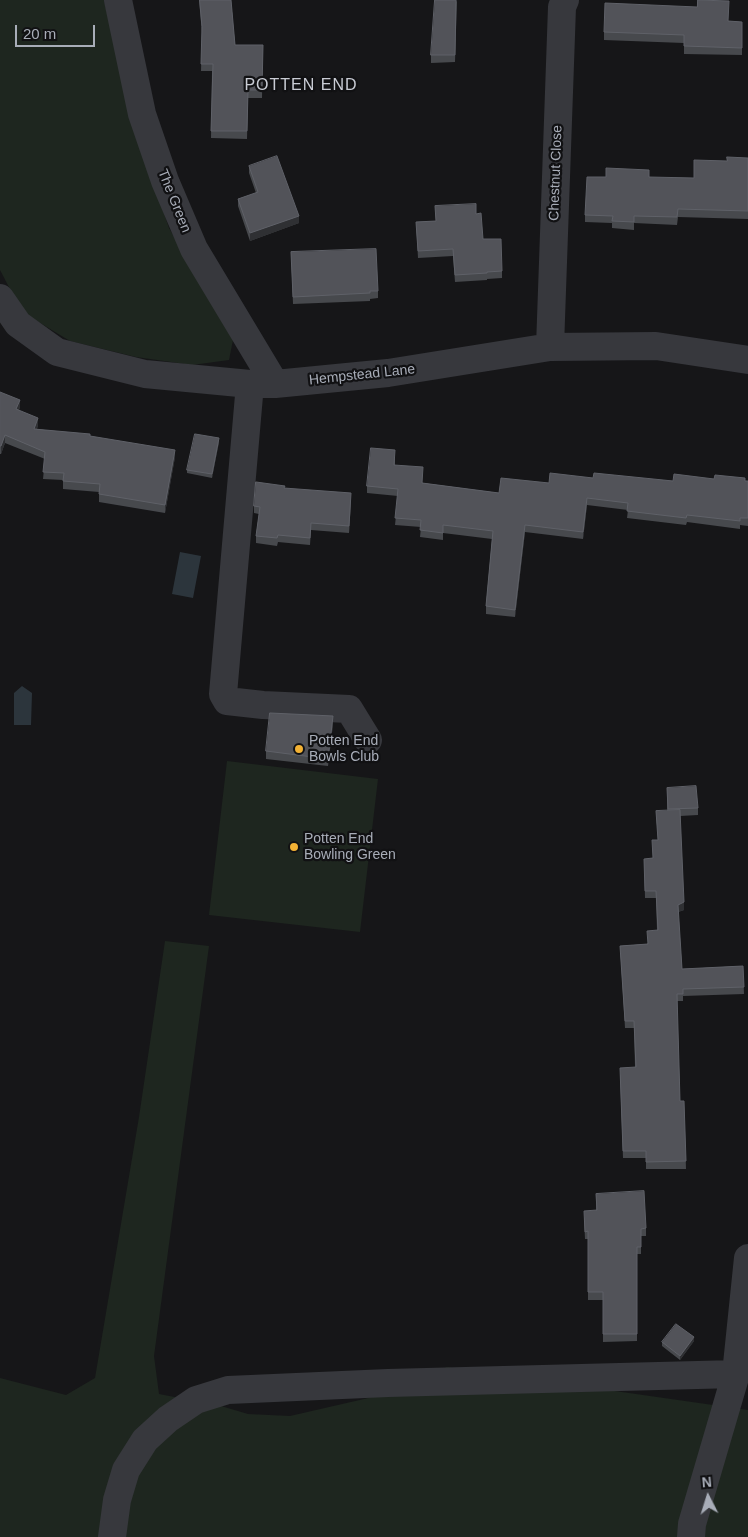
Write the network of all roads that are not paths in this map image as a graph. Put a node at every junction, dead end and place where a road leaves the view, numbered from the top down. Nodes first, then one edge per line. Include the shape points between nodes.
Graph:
1 (118, 0) edge
2 (565, 0) edge
3 (0, 298) edge
4 (550, 347) junction
5 (748, 360) edge
6 (263, 384) junction
7 (368, 740) dead end
8 (748, 1258) edge
9 (736, 1374) junction
10 (112, 1537) edge
11 (691, 1537) edge

1 - 6 street, The Green via 142,114 165,181 194,250
2 - 4 street, Chestnut Close via 562,8
3 - 6 street, Hempstead Lane via 18,324 57,352 145,374
4 - 5 street, Hempstead Lane via 656,346
4 - 6 street, Hempstead Lane via 388,373
6 - 7 street via 223,694 226,701 349,709
8 - 9 street
9 - 10 street via 228,1390 196,1400 145,1440 126,1470 117,1500
9 - 11 street

